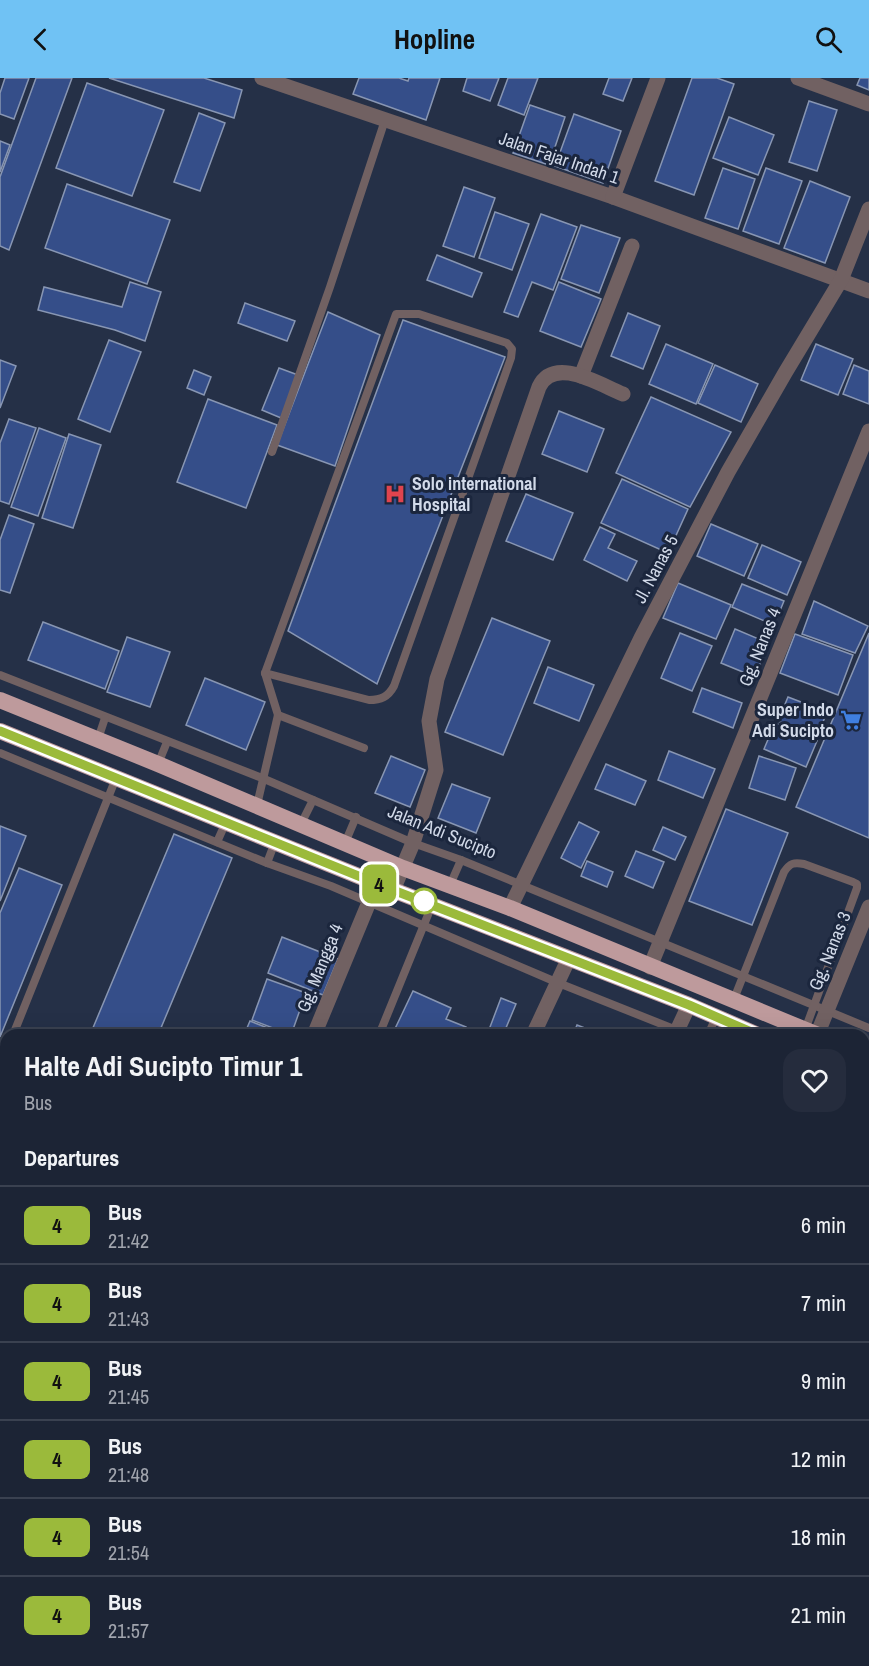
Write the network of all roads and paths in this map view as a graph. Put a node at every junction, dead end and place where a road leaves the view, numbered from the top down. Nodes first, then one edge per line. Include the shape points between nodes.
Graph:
1 (262, 78) edge
2 (658, 78) edge
3 (798, 78) edge
4 (869, 104) edge
5 (385, 120) junction
6 (613, 197) junction
7 (869, 209) edge
8 (632, 246) dead end
9 (841, 280) junction
10 (869, 291) edge
11 (581, 376) junction
12 (623, 394) dead end
13 (869, 431) edge
14 (272, 452) dead end
15 (265, 673) junction
16 (0, 675) edge
17 (0, 700) edge
18 (278, 715) junction
19 (105, 718) junction
20 (7, 734) edge
21 (98, 739) junction
22 (167, 742) junction
23 (364, 748) dead end
24 (43, 749) junction
25 (3, 754) edge
26 (158, 764) junction
27 (36, 767) junction
28 (116, 778) junction
29 (262, 778) junction
30 (108, 797) junction
31 (313, 800) junction
32 (257, 805) junction
33 (356, 817) junction
34 (226, 822) junction
35 (301, 824) junction
36 (217, 842) junction
37 (275, 842) junction
38 (345, 843) junction
39 (413, 843) junction
40 (461, 860) junction
41 (267, 863) junction
42 (339, 868) junction
43 (403, 868) junction
44 (377, 883) junction
45 (450, 885) junction
46 (521, 885) junction
47 (331, 886) junction
48 (393, 890) junction
49 (368, 903) junction
50 (432, 905) junction
51 (869, 907) edge
52 (510, 908) junction
53 (424, 926) junction
54 (660, 943) junction
55 (568, 958) junction
56 (650, 967) junction
57 (743, 977) junction
58 (556, 982) junction
59 (734, 999) junction
60 (689, 1005) junction
61 (820, 1008) junction
62 (716, 1017) junction
63 (869, 1028) edge
64 (15, 1029) edge
65 (316, 1029) edge
66 (381, 1029) edge
67 (536, 1029) edge
68 (671, 1029) edge
69 (682, 1029) edge
70 (711, 1029) edge
71 (744, 1029) edge
72 (804, 1029) edge
73 (814, 1029) edge

1 - 5 street, Jalan Fajar Indah 1
2 - 6 street
3 - 4 street
5 - 6 street, Jalan Fajar Indah 1
5 - 14 lane
6 - 9 street, Jalan Fajar Indah 1
7 - 9 street, Jl. Nanas 5
8 - 11 street
9 - 10 street, Jalan Fajar Indah 1
9 - 46 street, Jl. Nanas 5 via 723,483 641,638
11 - 12 street
11 - 39 street via 553,374 539,387 436,679 429,721 436,770
13 - 54 street, Gg. Nanas 4
15 - 15 lane via 369,700 390,693 511,358 512,349 507,343 419,314 396,314
15 - 18 lane
16 - 19 lane, Jalan Adi Sucipto
17 - 21 highway
18 - 23 lane
18 - 29 lane
19 - 21 lane
19 - 22 lane, Jalan Adi Sucipto
20 - 24 highway
20 - 25 lane
21 - 26 highway
22 - 26 lane
22 - 29 lane, Jalan Adi Sucipto
24 - 27 lane
24 - 28 highway
25 - 27 lane
26 - 32 highway
27 - 30 lane
28 - 30 lane
28 - 34 highway
29 - 31 lane, Jalan Adi Sucipto
29 - 32 lane
30 - 36 lane
30 - 64 lane
31 - 33 lane, Jalan Adi Sucipto
31 - 35 lane
32 - 35 highway
33 - 38 lane
33 - 39 lane, Jalan Adi Sucipto
34 - 36 lane
34 - 37 highway
35 - 38 highway
36 - 41 lane
37 - 41 lane
37 - 42 highway
38 - 43 highway
39 - 40 lane, Jalan Adi Sucipto
39 - 43 street
40 - 45 lane
40 - 46 lane, Jalan Adi Sucipto
41 - 47 lane
42 - 44 highway
42 - 47 lane
43 - 45 highway
43 - 48 street
44 - 48 highway
44 - 49 street, Gg. Mangga 4
45 - 52 highway
46 - 52 street, Jl. Nanas 5
46 - 54 lane, Jalan Adi Sucipto
47 - 49 lane
48 - 50 highway
49 - 53 lane
49 - 65 street, Gg. Mangga 4
50 - 53 lane
50 - 55 highway
51 - 61 street, Gg. Nanas 3
52 - 56 highway
53 - 58 lane
53 - 66 lane
54 - 56 street, Gg. Nanas 4
54 - 57 lane, Jalan Adi Sucipto
55 - 58 street
55 - 60 highway
56 - 59 highway
57 - 59 lane
57 - 61 lane, Jalan Adi Sucipto
57 - 61 lane via 789,865 804,864 853,882 858,888
58 - 67 street
58 - 68 lane
59 - 72 highway
60 - 62 highway
60 - 69 street
61 - 63 lane, Jalan Adi Sucipto
61 - 73 street, Gg. Nanas 3
62 - 70 lane
62 - 71 highway

